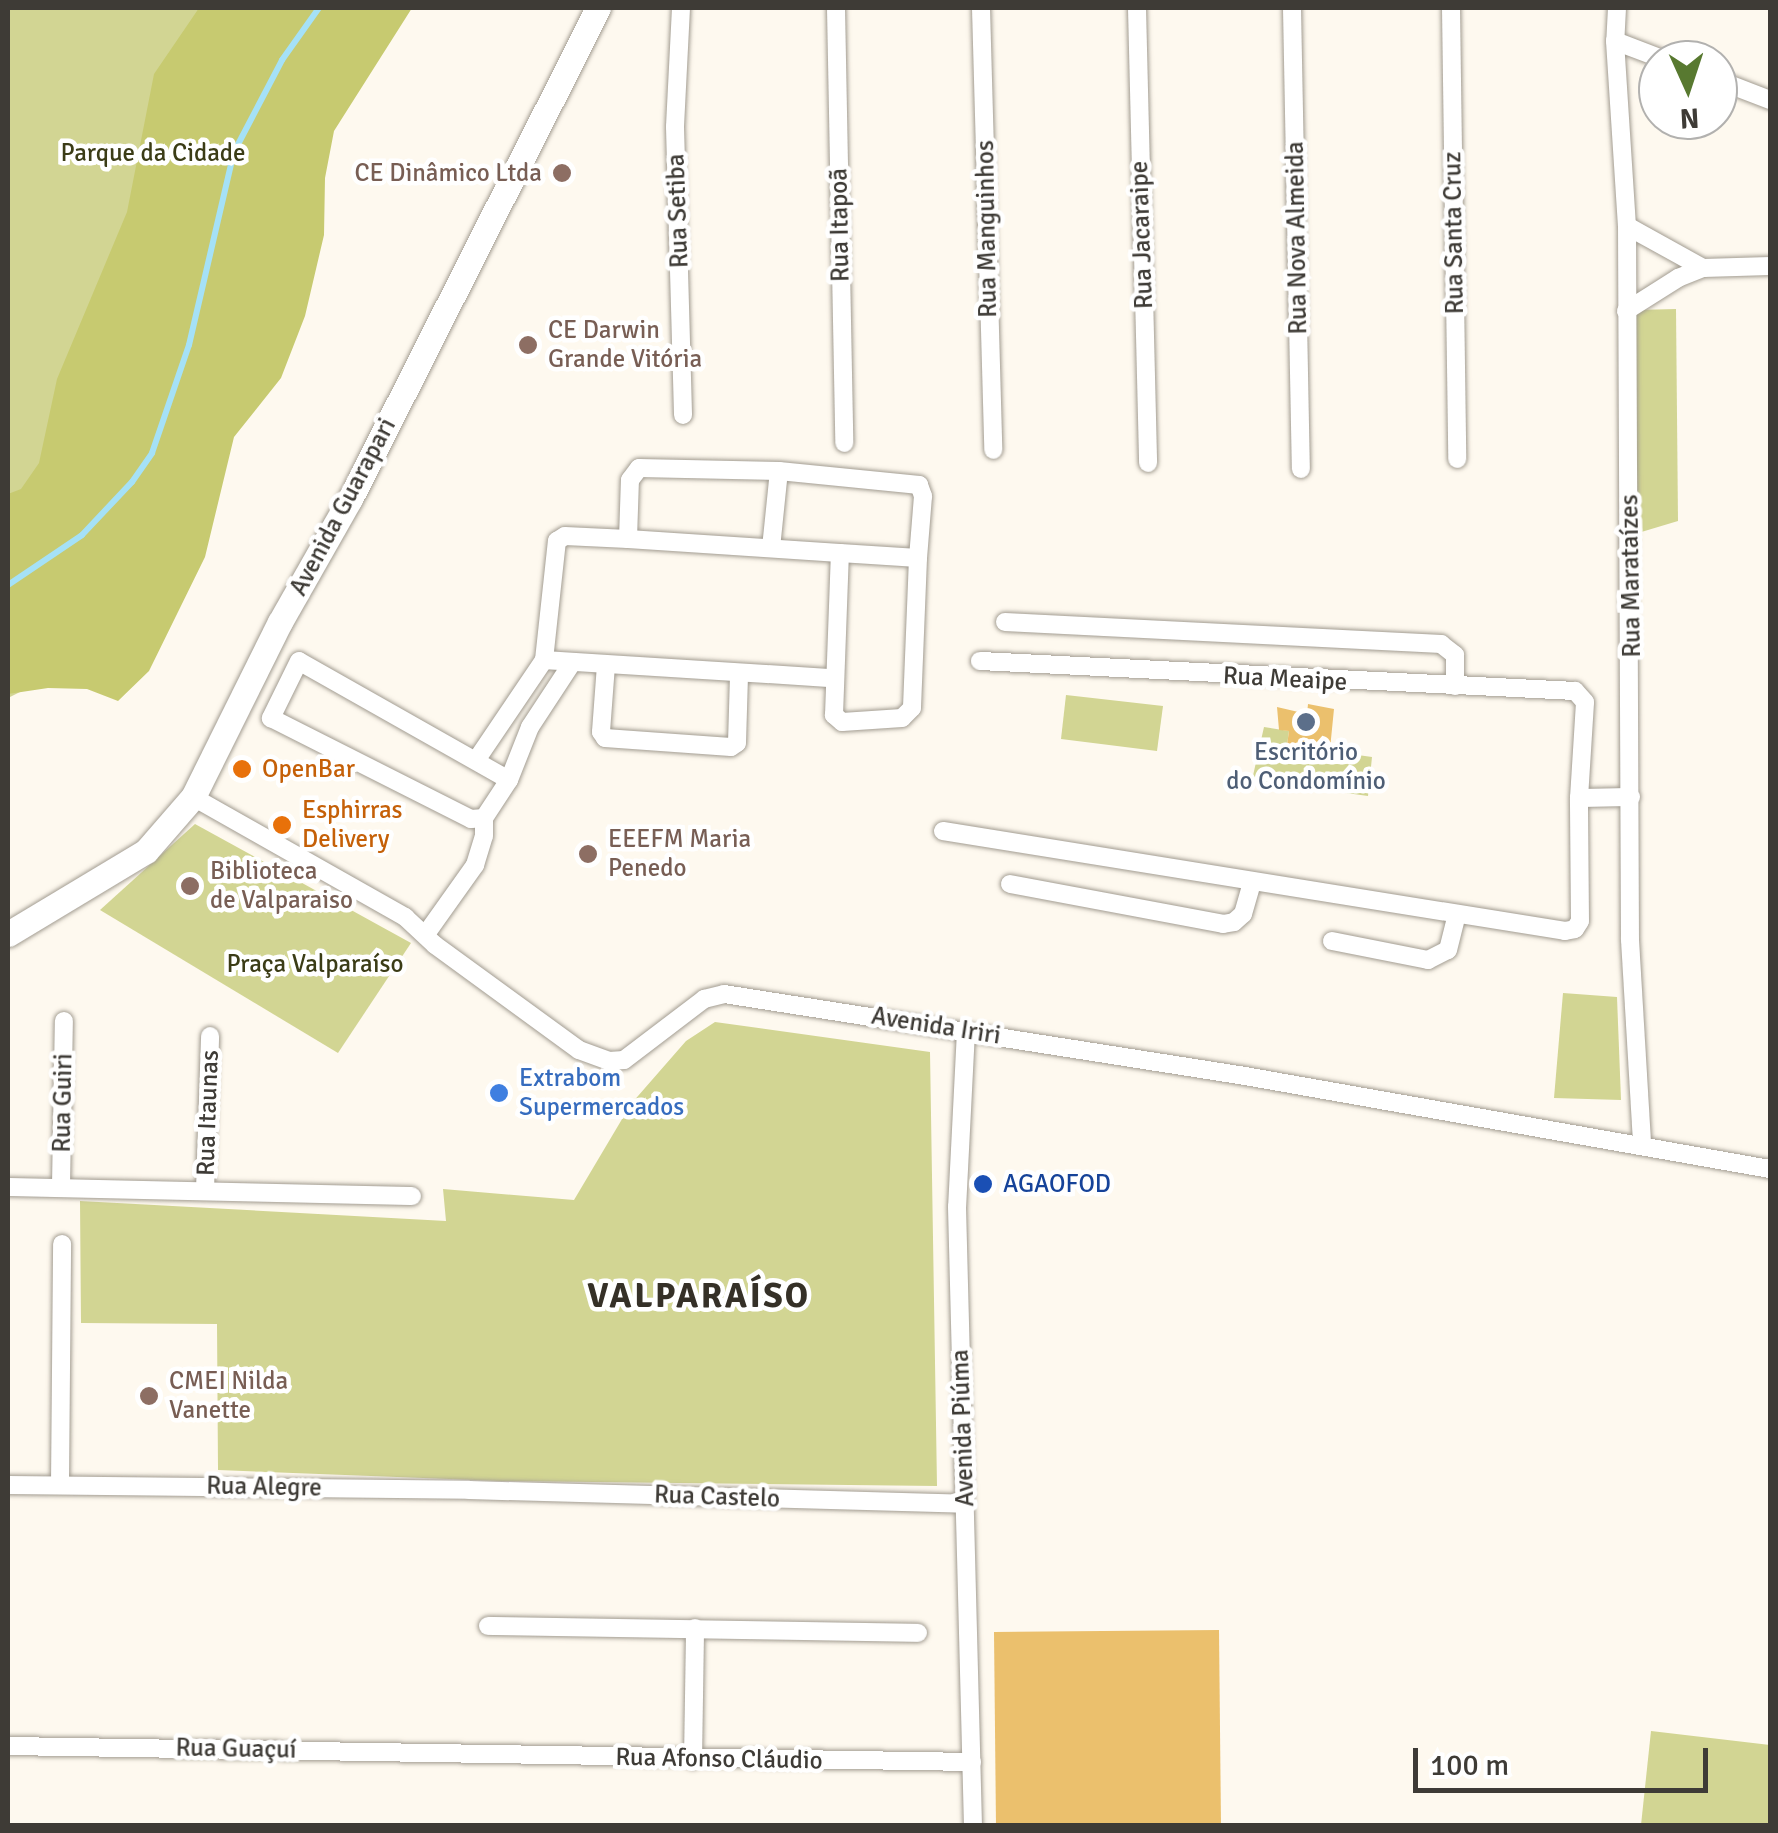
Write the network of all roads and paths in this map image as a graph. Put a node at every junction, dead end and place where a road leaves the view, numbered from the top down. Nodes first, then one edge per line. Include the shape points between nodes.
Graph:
1 (598, 8) edge
2 (681, 8) edge
3 (836, 8) edge
4 (982, 8) edge
5 (1136, 8) edge
6 (1292, 8) edge
7 (1451, 8) edge
8 (1617, 8) edge
9 (1615, 41) junction
10 (1638, 50) edge
11 (1738, 88) edge
12 (1770, 100) edge
13 (1627, 226) junction
14 (1770, 266) edge
15 (1703, 268) junction
16 (1626, 311) junction
17 (683, 415) dead end
18 (844, 442) dead end
19 (993, 450) dead end
20 (1457, 459) dead end
21 (1148, 464) dead end
22 (1301, 470) dead end
23 (779, 472) junction
24 (628, 539) junction
25 (771, 548) junction
26 (840, 552) junction
27 (918, 558) junction
28 (1005, 622) dead end
29 (268, 648) junction
30 (544, 660) junction
31 (980, 661) dead end
32 (298, 662) junction
33 (572, 663) junction
34 (606, 665) junction
35 (739, 674) junction
36 (832, 678) junction
37 (1455, 686) junction
38 (239, 701) junction
39 (272, 718) junction
40 (478, 758) junction
41 (509, 780) junction
42 (192, 797) junction
43 (1579, 798) junction
44 (1631, 798) junction
45 (484, 818) junction
46 (943, 831) dead end
47 (1252, 883) junction
48 (1010, 884) dead end
49 (1457, 916) junction
50 (8, 934) edge
51 (426, 934) junction
52 (1332, 941) dead end
53 (64, 1021) dead end
54 (966, 1031) junction
55 (210, 1036) dead end
56 (1642, 1144) junction
57 (1770, 1169) edge
58 (61, 1186) junction
59 (8, 1187) edge
60 (205, 1190) junction
61 (412, 1196) dead end
62 (62, 1244) dead end
63 (60, 1484) junction
64 (8, 1485) edge
65 (469, 1490) joint
66 (965, 1504) junction
67 (488, 1626) dead end
68 (694, 1628) junction
69 (918, 1633) dead end
70 (8, 1746) edge
71 (466, 1752) joint
72 (693, 1760) junction
73 (972, 1762) junction
74 (973, 1826) edge

1 - 29 street, Avenida Guarapari via 350,500
2 - 17 street, Rua Setiba via 675,127
3 - 18 street, Rua Itapoã
4 - 19 street, Rua Manguinhos
5 - 21 street, Rua Jacaraipe
6 - 22 street, Rua Nova Almeida
7 - 20 street, Rua Santa Cruz
8 - 9 street, Rua Marataízes
9 - 10 street
9 - 13 street, Rua Marataízes
11 - 12 street
13 - 15 street
13 - 16 street, Rua Marataízes
14 - 15 street
15 - 16 street
16 - 44 street, Rua Marataízes
23 - 24 street via 639,468 630,480
23 - 25 street
23 - 27 street via 919,484
24 - 25 street
24 - 30 street via 559,538
25 - 26 street
26 - 27 street
26 - 36 street
27 - 36 street via 908,715 837,720
28 - 37 street via 1442,644 1455,655
29 - 32 street
29 - 38 street, Avenida Guarapari
30 - 33 street
30 - 40 street
31 - 37 street, Rua Meaipe
32 - 39 street
32 - 40 street
33 - 34 street
33 - 41 street via 530,727
34 - 35 street
34 - 35 street via 605,738 732,747
35 - 36 street
37 - 43 street, Rua Meaipe via 1575,691 1585,702
38 - 39 street
38 - 42 street, Avenida Guarapari
39 - 45 street via 471,819
40 - 41 street
41 - 45 street
42 - 50 street, Avenida Guarapari via 146,850
42 - 51 street, Avenida Iriri
43 - 44 street
43 - 49 street via 1575,929
44 - 56 street, Rua Marataízes via 1630,940
45 - 51 street via 475,865
46 - 47 street
47 - 48 street via 1243,914 1223,924
47 - 49 street
49 - 52 street via 1448,950 1428,960
51 - 54 street, Avenida Iriri via 579,1050 609,1062 624,1060 704,998 724,994
53 - 58 street, Rua Guiri
54 - 56 street, Avenida Iriri
54 - 66 street, Avenida Piúma via 957,1208
55 - 60 street, Rua Itaunas
56 - 57 street, Avenida Iriri
58 - 59 street
58 - 60 street
60 - 61 street
62 - 63 street
63 - 64 street, Rua Alegre
63 - 65 street, Rua Alegre
65 - 66 street, Rua Castelo
66 - 73 street, Avenida Piúma
67 - 68 street
68 - 69 street
68 - 72 street
70 - 71 street, Rua Guaçuí
71 - 72 street, Rua Afonso Cláudio
72 - 73 street, Rua Afonso Cláudio
73 - 74 street, Avenida Piúma

